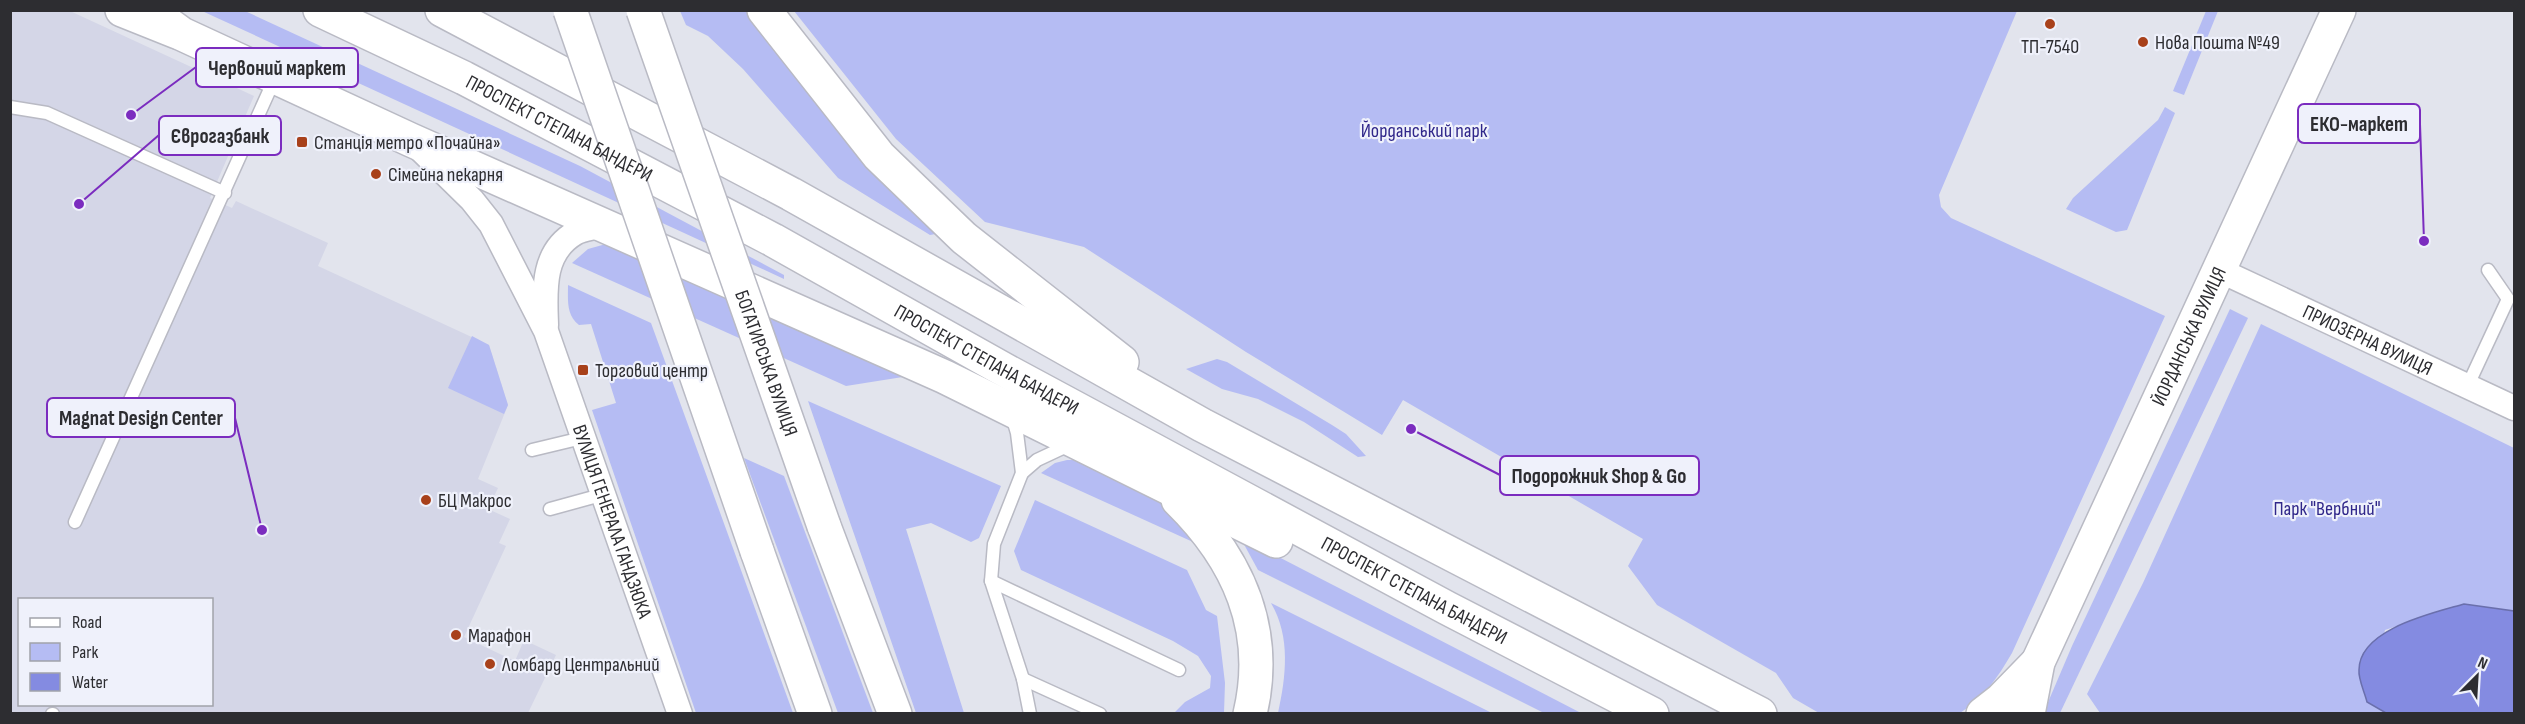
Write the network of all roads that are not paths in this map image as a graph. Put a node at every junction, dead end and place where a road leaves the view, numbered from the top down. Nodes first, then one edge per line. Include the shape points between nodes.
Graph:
1 (122, 10) edge
2 (149, 10) edge
3 (320, 10) edge
4 (442, 10) edge
5 (570, 10) edge
6 (643, 10) edge
7 (764, 10) edge
8 (2339, 10) edge
9 (182, 34) junction
10 (276, 77) junction
11 (10, 107) edge
12 (411, 140) junction
13 (225, 193) junction
14 (602, 225) junction
15 (2488, 270) dead end
16 (2221, 271) junction
17 (546, 331) junction
18 (2468, 385) junction
19 (2514, 408) edge
20 (1011, 410) junction
21 (1202, 424) junction
22 (582, 438) junction
23 (1077, 442) junction
24 (532, 450) dead end
25 (1022, 473) junction
26 (1161, 484) junction
27 (601, 495) junction
28 (550, 509) dead end
29 (75, 522) dead end
30 (991, 581) junction
31 (1446, 608) junction
32 (2038, 662) junction
33 (1179, 670) dead end
34 (1023, 679) junction
35 (680, 714) edge
36 (814, 714) edge
37 (895, 714) edge
38 (1030, 714) edge
39 (1100, 714) edge
40 (1250, 714) edge
41 (1652, 714) edge
42 (1760, 714) edge
43 (1983, 714) edge
44 (2028, 714) edge

1 - 9 main road
2 - 9 main road
3 - 31 main road, ПРОСПЕКТ СТЕПАНА БАНДЕРИ via 464,78 773,240
4 - 21 main road via 791,194
5 - 36 main road, bridge
6 - 37 main road, БОГАТИРСЬКА ВУЛИЦЯ, bridge via 824,526
7 - 21 main road via 879,156 964,238
8 - 16 main road, ЙОРДАНСЬКА ВУЛИЦЯ
9 - 10 main road
10 - 12 main road
10 - 13 lane
11 - 13 lane via 47,113
12 - 14 main road
12 - 17 street, ВУЛИЦЯ ГЕНЕРАЛА ГАНДЗЮКА via 491,224
13 - 29 lane
14 - 17 street, ВУЛИЦЯ ГЕНЕРАЛА ГАНДЗЮКА via 575,233 552,257 545,280
14 - 20 main road via 945,376
15 - 18 lane via 2508,299
16 - 18 street, ПРИОЗЕРНА ВУЛИЦЯ
16 - 32 main road, ЙОРДАНСЬКА ВУЛИЦЯ
17 - 22 street, ВУЛИЦЯ ГЕНЕРАЛА ГАНДЗЮКА
18 - 19 street, ПРИОЗЕРНА ВУЛИЦЯ
20 - 23 main road
20 - 25 lane
21 - 42 main road
22 - 24 lane
22 - 27 street, ВУЛИЦЯ ГЕНЕРАЛА ГАНДЗЮКА
23 - 25 lane via 1051,452
23 - 26 main road
25 - 30 lane via 994,544
26 - 31 main road via 1294,549
26 - 40 main road via 1218,544 1237,575 1254,629 1256,663
27 - 28 lane
27 - 35 street, ВУЛИЦЯ ГЕНЕРАЛА ГАНДЗЮКА
30 - 33 lane
30 - 34 lane
31 - 41 main road, ПРОСПЕКТ СТЕПАНА БАНДЕРИ
32 - 43 main road, ЙОРДАНСЬКА ВУЛИЦЯ
32 - 44 main road, ЙОРДАНСЬКА ВУЛИЦЯ
34 - 38 lane
34 - 39 lane

